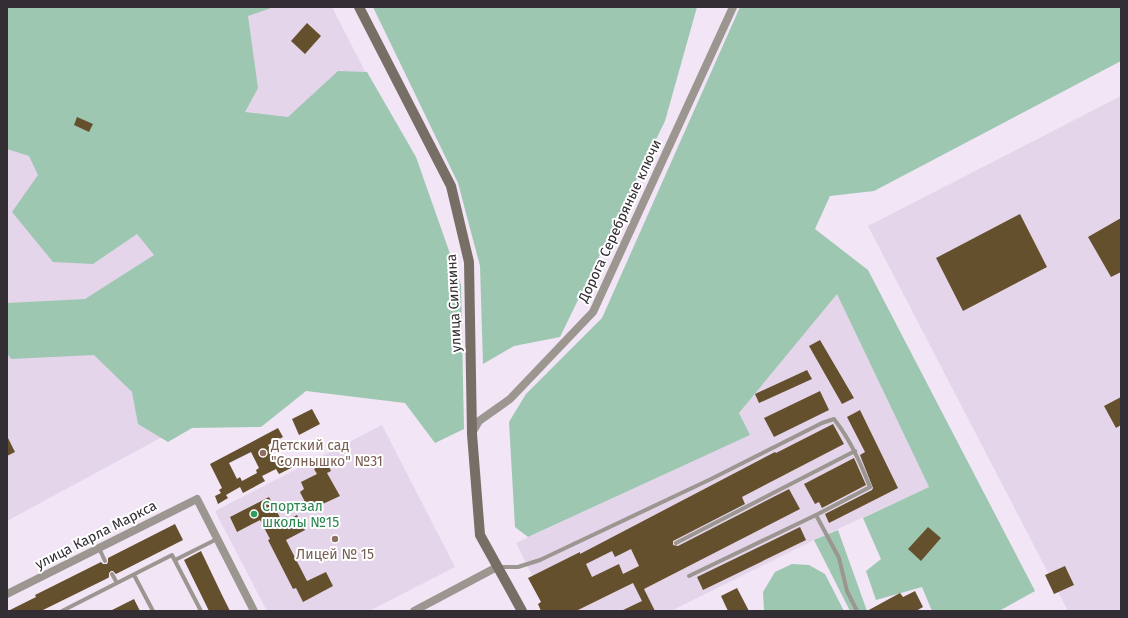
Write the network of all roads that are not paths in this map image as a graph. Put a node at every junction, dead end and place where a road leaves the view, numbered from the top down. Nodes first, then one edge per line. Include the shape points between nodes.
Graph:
1 (359, 7) edge
2 (733, 7) edge
3 (472, 434) junction
4 (855, 451) junction
5 (816, 515) junction
6 (218, 539) junction
7 (676, 543) dead end
8 (99, 548) junction
9 (175, 560) junction
10 (105, 561) dead end
11 (497, 567) junction
12 (112, 574) dead end
13 (134, 575) junction
14 (688, 576) dead end
15 (117, 583) junction
16 (7, 594) edge
17 (62, 611) edge
18 (153, 611) edge
19 (201, 611) edge
20 (254, 611) edge
21 (414, 611) edge
22 (522, 611) edge
23 (857, 611) edge

1 - 3 main road, улица Силкина via 451,186 469,262
2 - 3 street, Дорога Серебряные ключи via 593,312 510,399 479,422
3 - 11 main road, улица Силкина via 480,535
4 - 5 lane via 870,487
4 - 7 lane
4 - 11 lane via 846,434 834,420 822,423 540,560 518,567
5 - 14 lane
5 - 23 lane via 839,558 847,591
6 - 8 street, улица Карла Маркса via 197,499
6 - 9 lane
6 - 20 street
8 - 10 lane
8 - 16 street, улица Карла Маркса
9 - 13 lane via 172,556
9 - 19 lane
11 - 21 street
11 - 22 main road, улица Силкина
12 - 15 lane
13 - 15 lane
13 - 18 lane
15 - 17 lane

